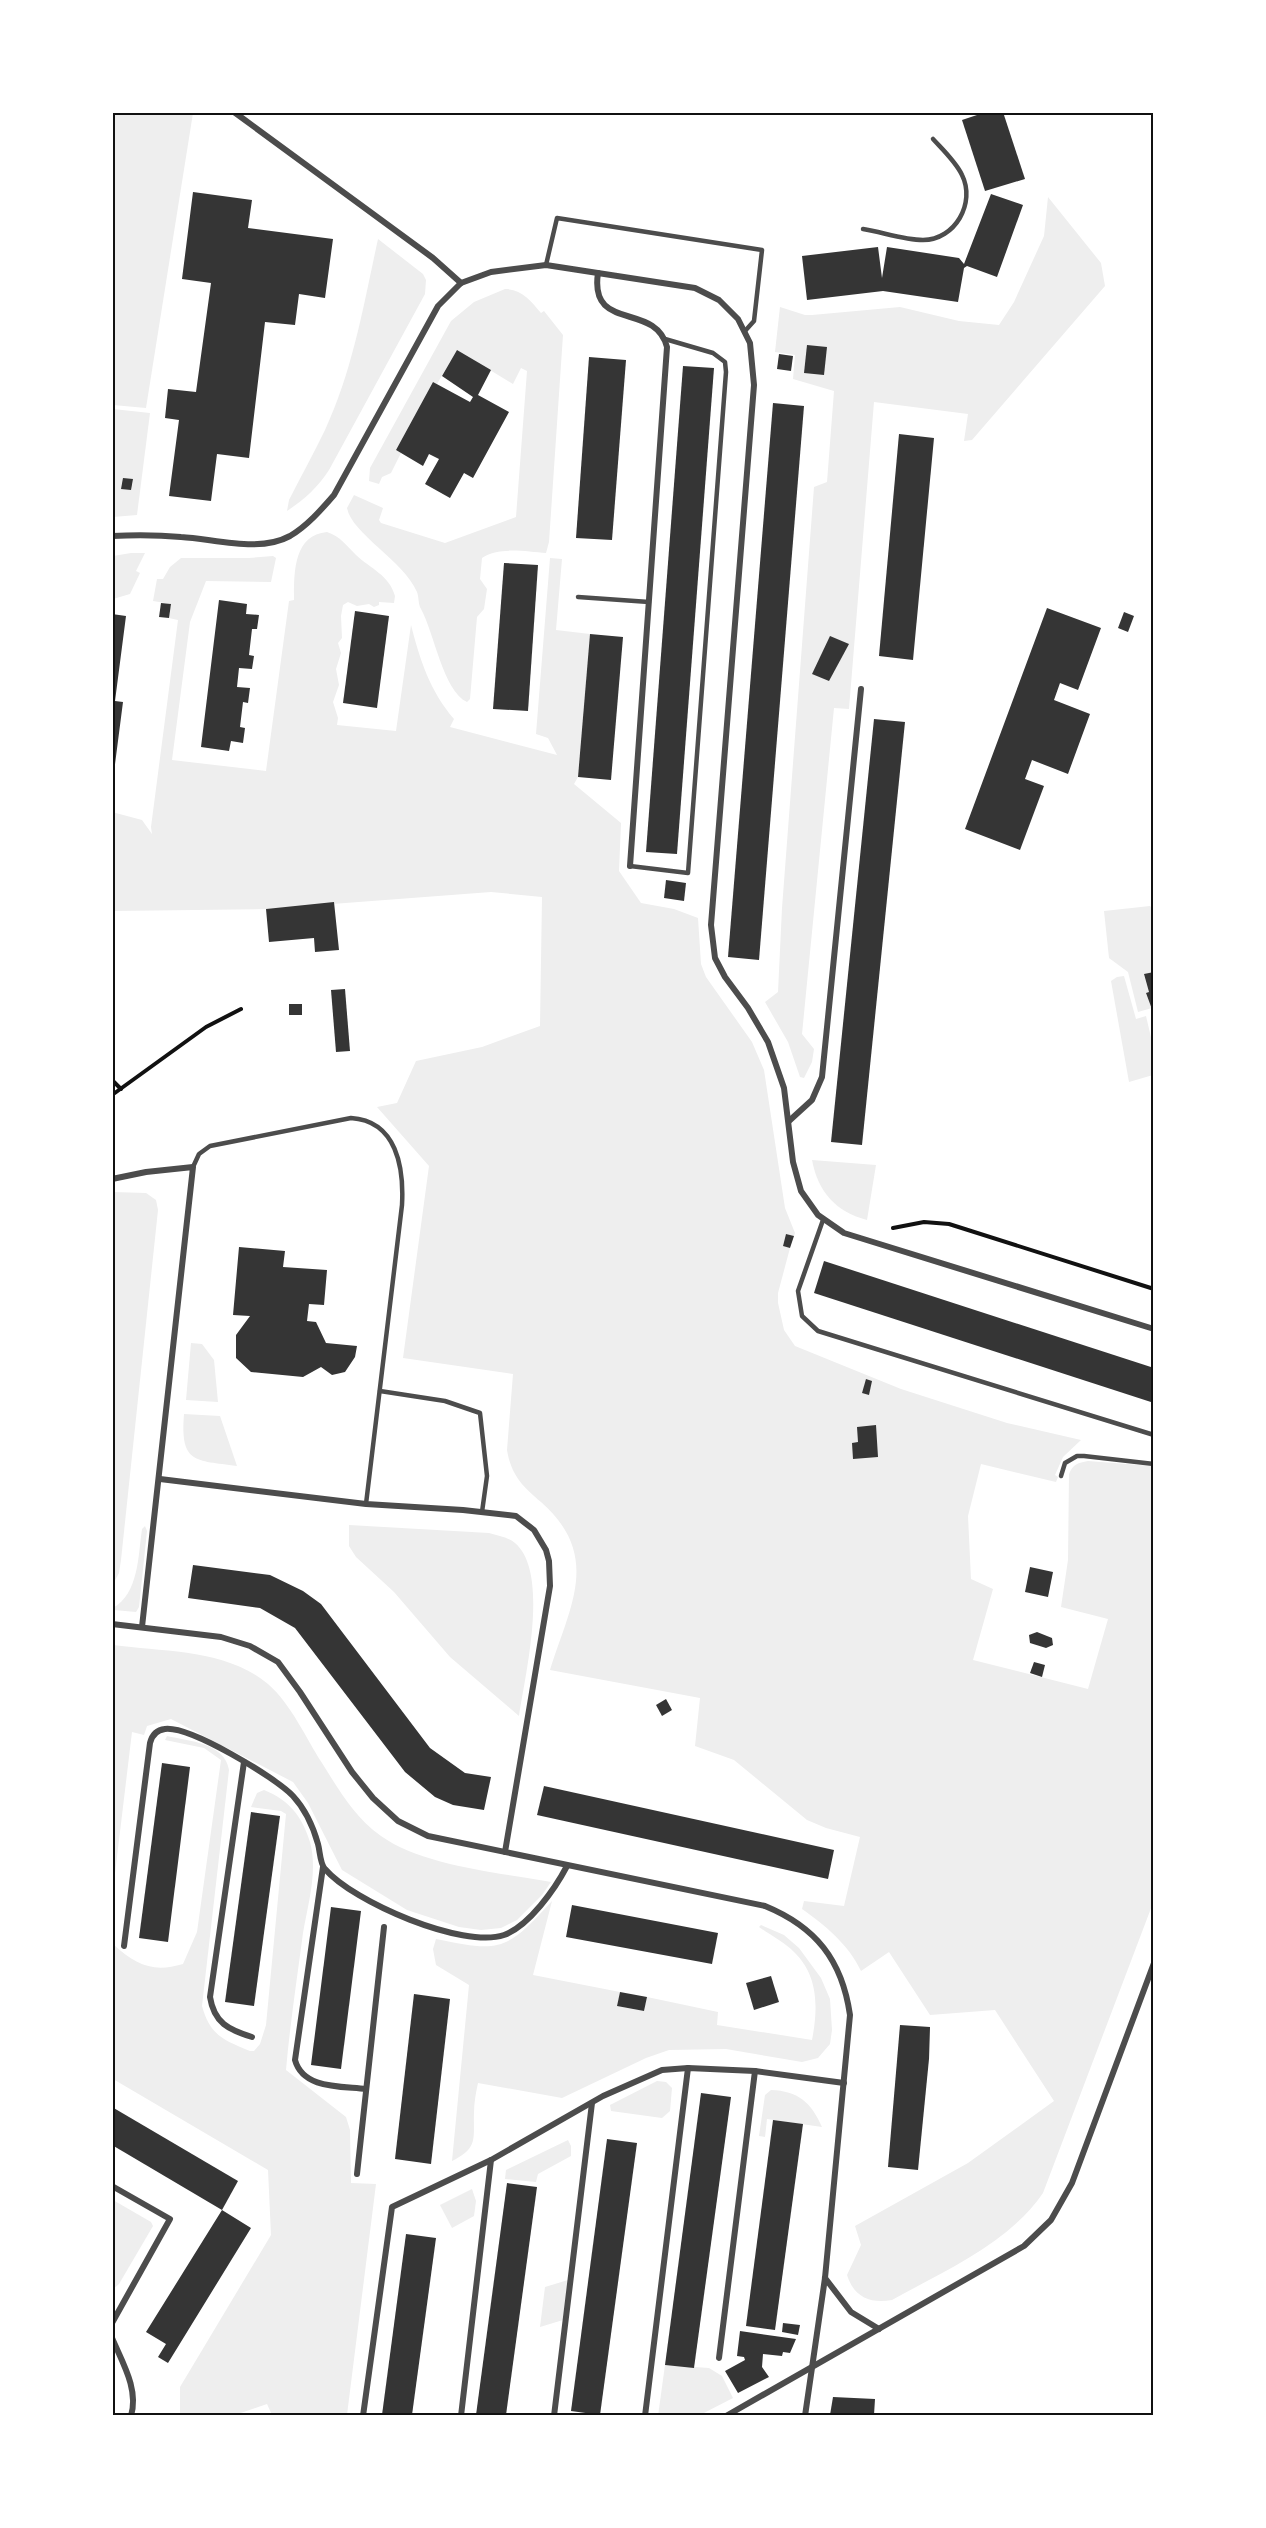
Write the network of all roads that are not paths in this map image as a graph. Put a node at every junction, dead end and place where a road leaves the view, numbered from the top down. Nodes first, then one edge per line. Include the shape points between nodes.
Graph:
1 (234, 112) edge
2 (933, 139) dead end
3 (863, 229) dead end
4 (546, 265) junction
5 (598, 273) junction
6 (461, 283) junction
7 (745, 331) junction
8 (665, 339) junction
9 (112, 536) edge
10 (578, 597) dead end
11 (649, 602) junction
12 (861, 689) dead end
13 (630, 866) joint
14 (789, 1121) junction
15 (193, 1167) junction
16 (112, 1179) edge
17 (823, 1220) junction
18 (1154, 1329) edge
19 (380, 1391) junction
20 (1154, 1435) edge
21 (1154, 1464) edge
22 (1061, 1476) dead end
23 (160, 1479) junction
24 (366, 1504) junction
25 (482, 1512) junction
26 (112, 1624) edge
27 (142, 1627) junction
28 (244, 1762) junction
29 (505, 1852) junction
30 (567, 1866) junction
31 (323, 1867) junction
32 (384, 1926) dead end
33 (124, 1946) dead end
34 (1154, 1963) edge
35 (252, 2037) dead end
36 (688, 2068) junction
37 (755, 2071) junction
38 (844, 2083) junction
39 (366, 2090) junction
40 (592, 2103) junction
41 (491, 2160) junction
42 (357, 2174) dead end
43 (112, 2186) edge
44 (825, 2278) junction
45 (112, 2323) edge
46 (879, 2329) junction
47 (112, 2338) edge
48 (719, 2358) dead end
49 (811, 2368) junction
50 (131, 2415) edge
51 (363, 2415) edge
52 (461, 2415) edge
53 (554, 2415) edge
54 (645, 2415) edge
55 (726, 2415) edge
56 (806, 2415) edge

1 - 6 street via 433,258
2 - 3 lane via 963,176 967,198 960,219 944,234 922,240
4 - 5 street
4 - 6 street via 491,272
4 - 7 lane via 557,218 762,250 754,321
5 - 7 street via 708,293 729,309
5 - 8 street via 598,294 607,308 653,324
6 - 9 street via 438,306 333,495 318,514 291,535 266,543
7 - 14 street via 753,357 754,385 711,925 715,958 768,1042 784,1088
8 - 11 street via 667,365
8 - 13 lane via 713,353 725,362 726,372 688,873
10 - 11 lane
11 - 13 street
12 - 14 street via 822,1077 812,1100
14 - 17 street via 801,1191
15 - 16 street
15 - 19 lane via 199,1154 210,1146 340,1120 362,1119 387,1134 398,1156 403,1188
15 - 23 street
17 - 18 street via 843,1233
17 - 20 lane via 798,1291 802,1316 818,1330
19 - 24 lane
19 - 25 lane via 445,1401 480,1413 487,1476
21 - 22 lane via 1077,1456 1065,1463
23 - 24 street
23 - 27 street
24 - 25 street
25 - 29 street via 516,1516 534,1530 546,1550 551,1574
26 - 27 street
27 - 29 street via 221,1638 250,1646 278,1662 352,1772 399,1821 428,1836
28 - 31 street via 291,1794 299,1804 313,1827
28 - 33 street via 175,1729 153,1734
28 - 35 street via 210,1997 221,2023
29 - 30 street
30 - 31 street via 558,1884 521,1926 490,1938 453,1934 404,1919 348,1887
30 - 38 street via 765,1906 799,1923 826,1949 845,1989 850,2015
31 - 39 street via 295,2060 298,2072 309,2081
32 - 39 street
34 - 46 street via 1072,2183 1051,2220 1024,2246
36 - 37 street
36 - 40 street via 644,2076
36 - 54 street
37 - 38 street
37 - 48 street
38 - 44 street
39 - 42 street
40 - 41 street
40 - 53 street
41 - 51 street via 392,2207
41 - 52 street
43 - 45 street via 170,2219
44 - 46 street via 851,2312
44 - 49 street
46 - 49 street
47 - 50 street via 132,2388
49 - 55 street
49 - 56 street

